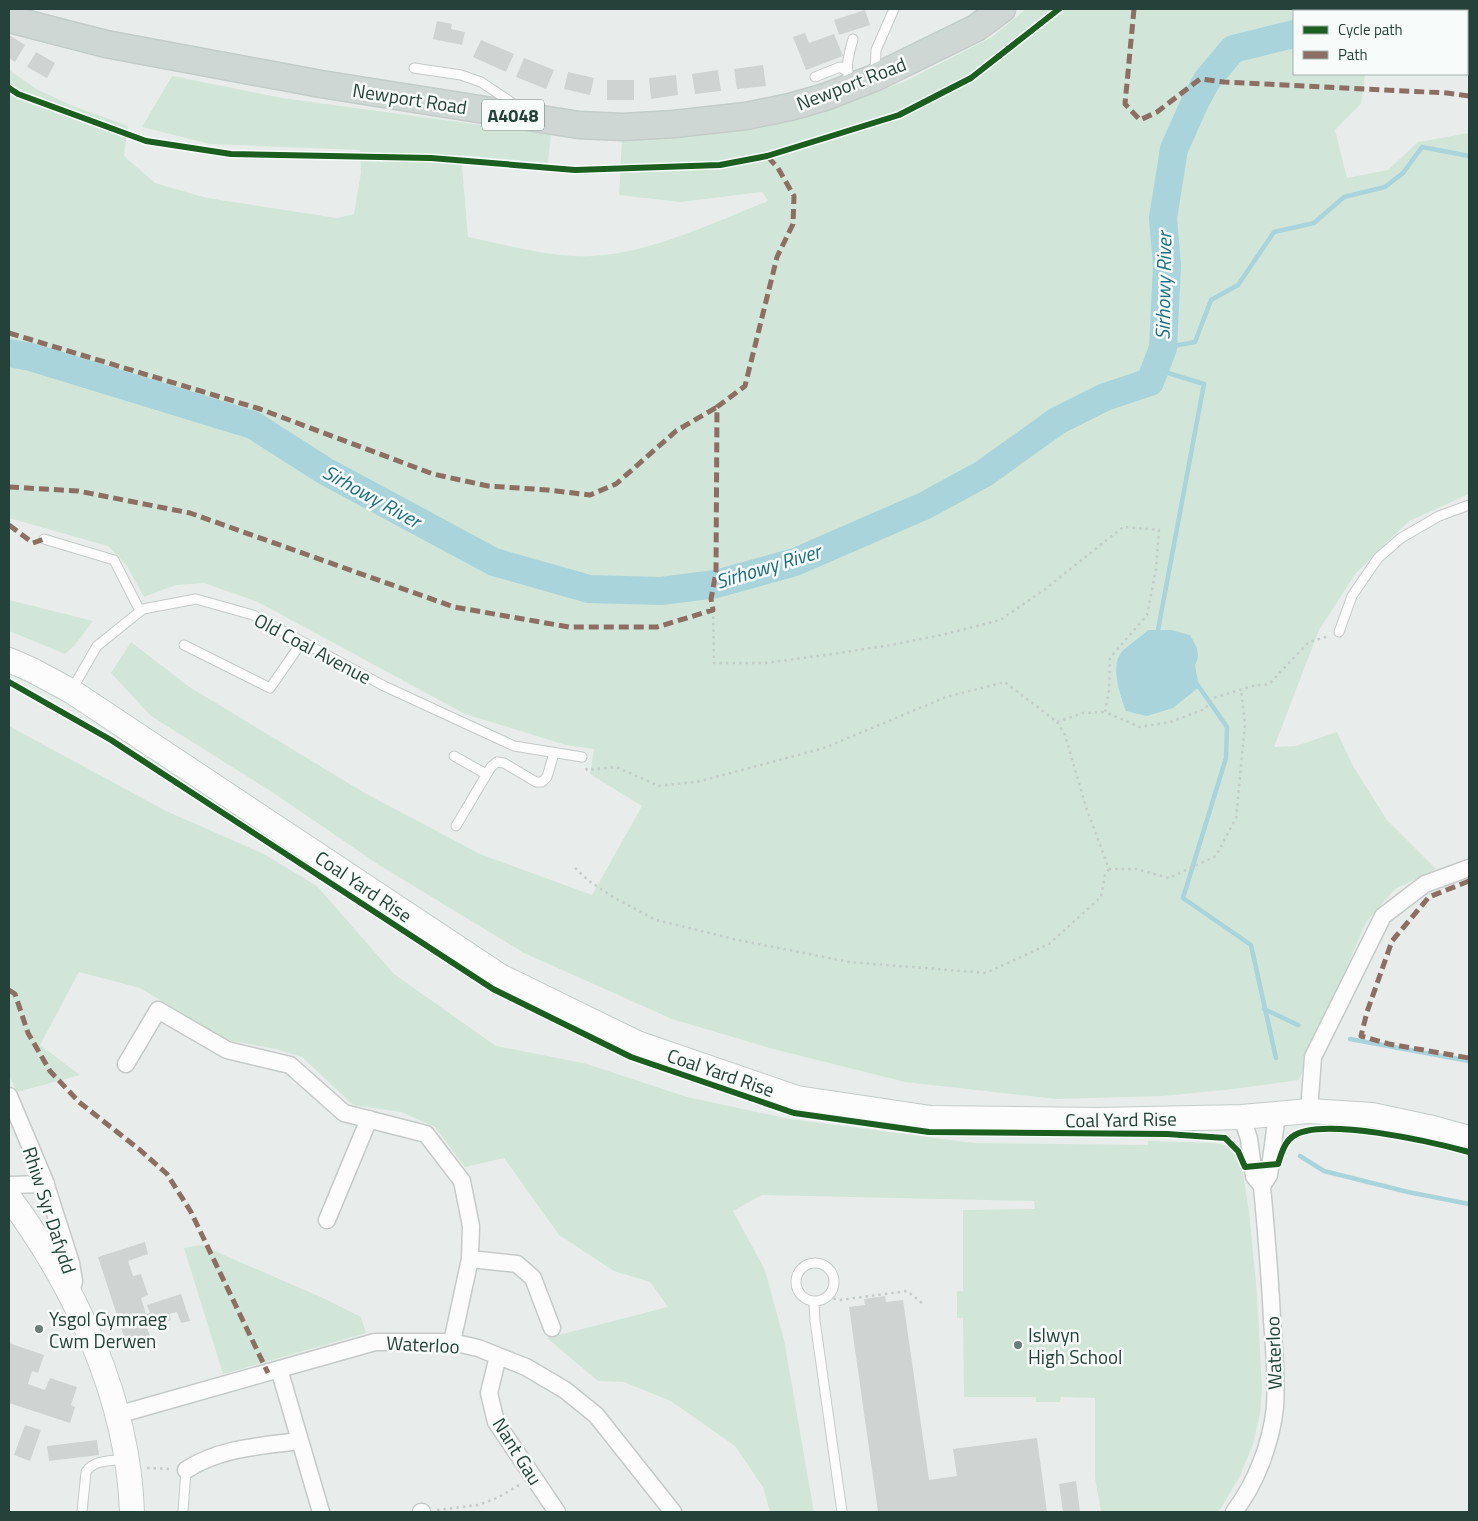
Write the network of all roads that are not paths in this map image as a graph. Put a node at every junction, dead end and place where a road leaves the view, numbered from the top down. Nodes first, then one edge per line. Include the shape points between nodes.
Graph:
1 (894, 9) edge
2 (1002, 9) edge
3 (9, 19) edge
4 (853, 39) dead end
5 (414, 68) dead end
6 (815, 77) dead end
7 (857, 79) junction
8 (535, 118) junction
9 (1469, 505) edge
10 (44, 539) dead end
11 (140, 611) junction
12 (1339, 632) road end
13 (302, 642) junction
14 (184, 645) dead end
15 (9, 660) edge
16 (71, 691) junction
17 (554, 753) junction
18 (454, 756) dead end
19 (582, 757) road end
20 (486, 774) junction
21 (456, 826) dead end
22 (1469, 868) edge
23 (126, 1064) dead end
24 (9, 1098) edge
25 (1309, 1111) junction
26 (1277, 1114) junction
27 (1242, 1117) junction
28 (369, 1119) junction
29 (1469, 1138) edge
30 (46, 1184) junction
31 (9, 1185) edge
32 (1262, 1186) junction
33 (9, 1197) edge
34 (327, 1220) dead end
35 (470, 1258) junction
36 (70, 1297) junction
37 (814, 1302) junction
38 (552, 1328) dead end
39 (452, 1342) junction
40 (498, 1356) junction
41 (280, 1369) junction
42 (117, 1415) junction
43 (299, 1440) junction
44 (128, 1464) junction
45 (186, 1470) joint
46 (82, 1512) edge
47 (132, 1512) edge
48 (183, 1512) edge
49 (321, 1512) edge
50 (557, 1512) edge
51 (673, 1512) edge
52 (842, 1512) edge
53 (1234, 1512) edge

1 - 7 lane via 876,50
2 - 7 main road, Newport Road / A4048 via 976,28
3 - 8 main road, Newport Road / A4048 via 106,44 196,62
4 - 7 lane via 847,61
5 - 8 lane via 461,75 481,82
6 - 7 lane via 840,67
7 - 8 main road, Newport Road / A4048 via 825,97 746,116 674,124 605,126
9 - 12 lane via 1438,516 1401,538 1378,558 1352,596
10 - 11 lane via 114,560
11 - 13 lane, Old Coal Avenue via 196,599 253,615
11 - 16 lane, Old Coal Avenue via 97,646
13 - 14 lane via 270,688
13 - 17 lane, Old Coal Avenue via 384,686 514,746
15 - 16 main road, Coal Yard Rise
16 - 27 main road, Coal Yard Rise via 500,976 637,1043 798,1098 931,1118 1099,1120
17 - 19 lane, Old Coal Avenue
17 - 20 lane via 547,777 542,782 536,782 504,763 496,762
18 - 20 lane
20 - 21 lane
22 - 25 street via 1425,884 1382,916 1313,1057
23 - 28 street via 158,1010 227,1050 290,1065 344,1113
24 - 30 street, Rhiw Syr Dafydd
25 - 26 main road, Coal Yard Rise
25 - 29 main road, Coal Yard Rise via 1372,1115
26 - 27 main road, Coal Yard Rise
26 - 32 street, Waterloo via 1269,1175
27 - 32 street, Waterloo via 1254,1176
28 - 34 street
28 - 35 street via 426,1134 462,1181 471,1226
30 - 31 street
30 - 36 street, Rhiw Syr Dafydd via 71,1263 74,1281
32 - 53 street, Waterloo via 1271,1293 1275,1408 1262,1460
33 - 36 main road via 51,1261
35 - 38 street via 516,1264 533,1278
35 - 39 street
36 - 42 main road via 92,1341
37 - 37 lane via 827,1297 834,1286 832,1272 822,1264 808,1263 798,1272 795,1285 802,1297
37 - 52 lane
39 - 40 street, Waterloo
39 - 41 street, Waterloo via 375,1342
40 - 50 street, Nant Gau via 489,1393 496,1422
40 - 51 street, Waterloo via 526,1367 596,1415
41 - 42 street, Waterloo
41 - 43 street
42 - 44 main road
43 - 45 street via 244,1448 199,1461
43 - 49 street
44 - 46 lane via 96,1463 89,1466
44 - 47 main road
45 - 48 lane

